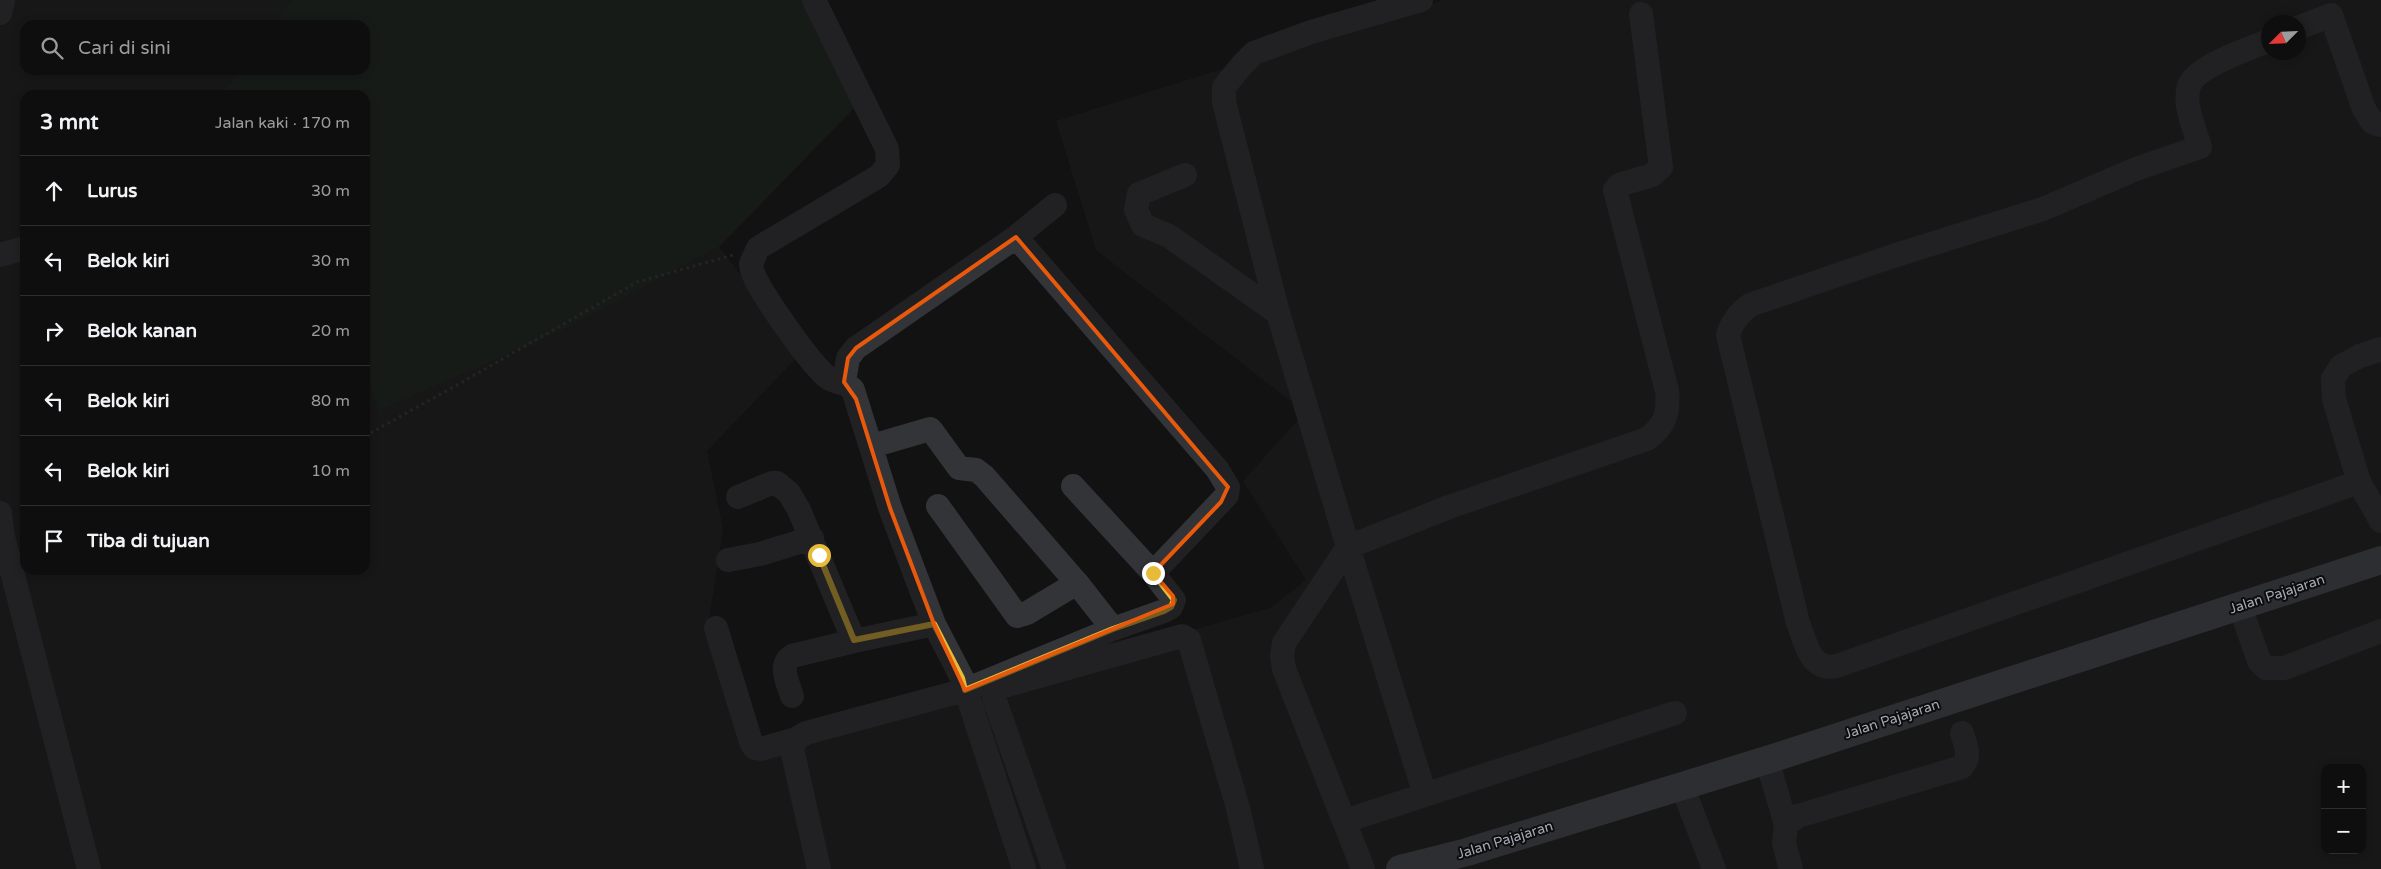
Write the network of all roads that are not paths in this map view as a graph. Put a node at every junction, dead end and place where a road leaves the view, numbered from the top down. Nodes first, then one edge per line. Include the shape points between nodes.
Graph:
1 (3, 0) edge
2 (814, 0) edge
3 (1421, 0) edge
4 (2329, 8) edge
5 (0, 13) edge
6 (1641, 14) dead end
7 (2306, 23) edge
8 (2261, 44) edge
9 (2381, 125) edge
10 (1185, 175) dead end
11 (1055, 205) dead end
12 (1016, 237) junction
13 (20, 249) edge
14 (0, 255) edge
15 (1278, 313) junction
16 (2381, 349) edge
17 (844, 382) junction
18 (872, 446) junction
19 (2359, 482) junction
20 (1073, 486) dead end
21 (738, 497) dead end
22 (938, 506) dead end
23 (0, 513) edge
24 (2381, 521) edge
25 (1, 537) edge
26 (812, 538) junction
27 (1348, 547) junction
28 (728, 560) dead end
29 (2381, 560) edge
30 (1153, 573) junction
31 (1077, 583) junction
32 (2240, 606) junction
33 (934, 624) junction
34 (716, 628) dead end
35 (1113, 629) junction
36 (2381, 631) edge
37 (854, 640) junction
38 (965, 690) junction
39 (792, 696) dead end
40 (1675, 713) dead end
41 (1962, 733) dead end
42 (796, 739) junction
43 (1767, 760) junction
44 (1682, 786) junction
45 (1425, 795) junction
46 (1345, 821) junction
47 (1786, 825) junction
48 (89, 869) edge
49 (819, 869) edge
50 (1024, 869) edge
51 (1054, 869) edge
52 (1252, 869) edge
53 (1363, 869) edge
54 (1400, 869) edge
55 (1714, 869) edge
56 (1791, 869) edge

1 - 5 street
2 - 17 street via 887,149 888,165 879,176 758,248 751,264 753,275 807,355 827,377
3 - 15 street via 1311,32 1254,53 1224,88 1224,102
4 - 7 street
4 - 9 street via 2364,109 2372,122
6 - 27 street via 1661,167 1657,173 1619,185 1615,190 1667,391 1669,409 1658,431 1647,439 1457,504
8 - 19 street via 2205,69 2189,86 2190,112 2200,147 2136,169 2043,209 1750,305 1731,325 1728,335 1798,622 1812,658 1828,668
10 - 15 street via 1139,194 1136,210 1143,225 1169,236
11 - 12 street
12 - 17 street via 856,348 848,358
12 - 30 street via 1226,482 1228,487 1221,502
13 - 14 street
15 - 27 street
16 - 19 street via 2341,366 2333,378 2334,399
17 - 18 street via 856,399
18 - 31 street via 932,431 959,468 976,470 984,476
18 - 33 street via 890,508
19 - 24 street
20 - 30 street
21 - 26 street via 778,483 789,493
22 - 31 street via 1018,616
23 - 25 street
25 - 48 street
26 - 28 street
26 - 37 street
27 - 45 street
27 - 46 street via 1284,643 1282,656 1284,669
29 - 32 main road, Jalan Pajajaran
30 - 35 street via 1173,596 1171,607
31 - 35 street
32 - 36 street via 2259,661 2266,668 2284,668
32 - 43 main road, Jalan Pajajaran
33 - 37 street
33 - 38 street
34 - 42 street via 755,748
35 - 38 street
37 - 39 street via 786,660 783,666
38 - 42 street via 806,733
38 - 50 street
40 - 45 street
41 - 47 street via 1968,754 1968,760 1962,767 1798,816
42 - 49 street via 792,749
43 - 44 main road, Jalan Pajajaran
43 - 47 street
44 - 54 main road, Jalan Pajajaran via 1467,852
44 - 55 street
45 - 46 street
46 - 53 street
47 - 56 street via 1784,843
51 - 52 street via 994,692 1000,686 1182,636 1189,640 1238,808

